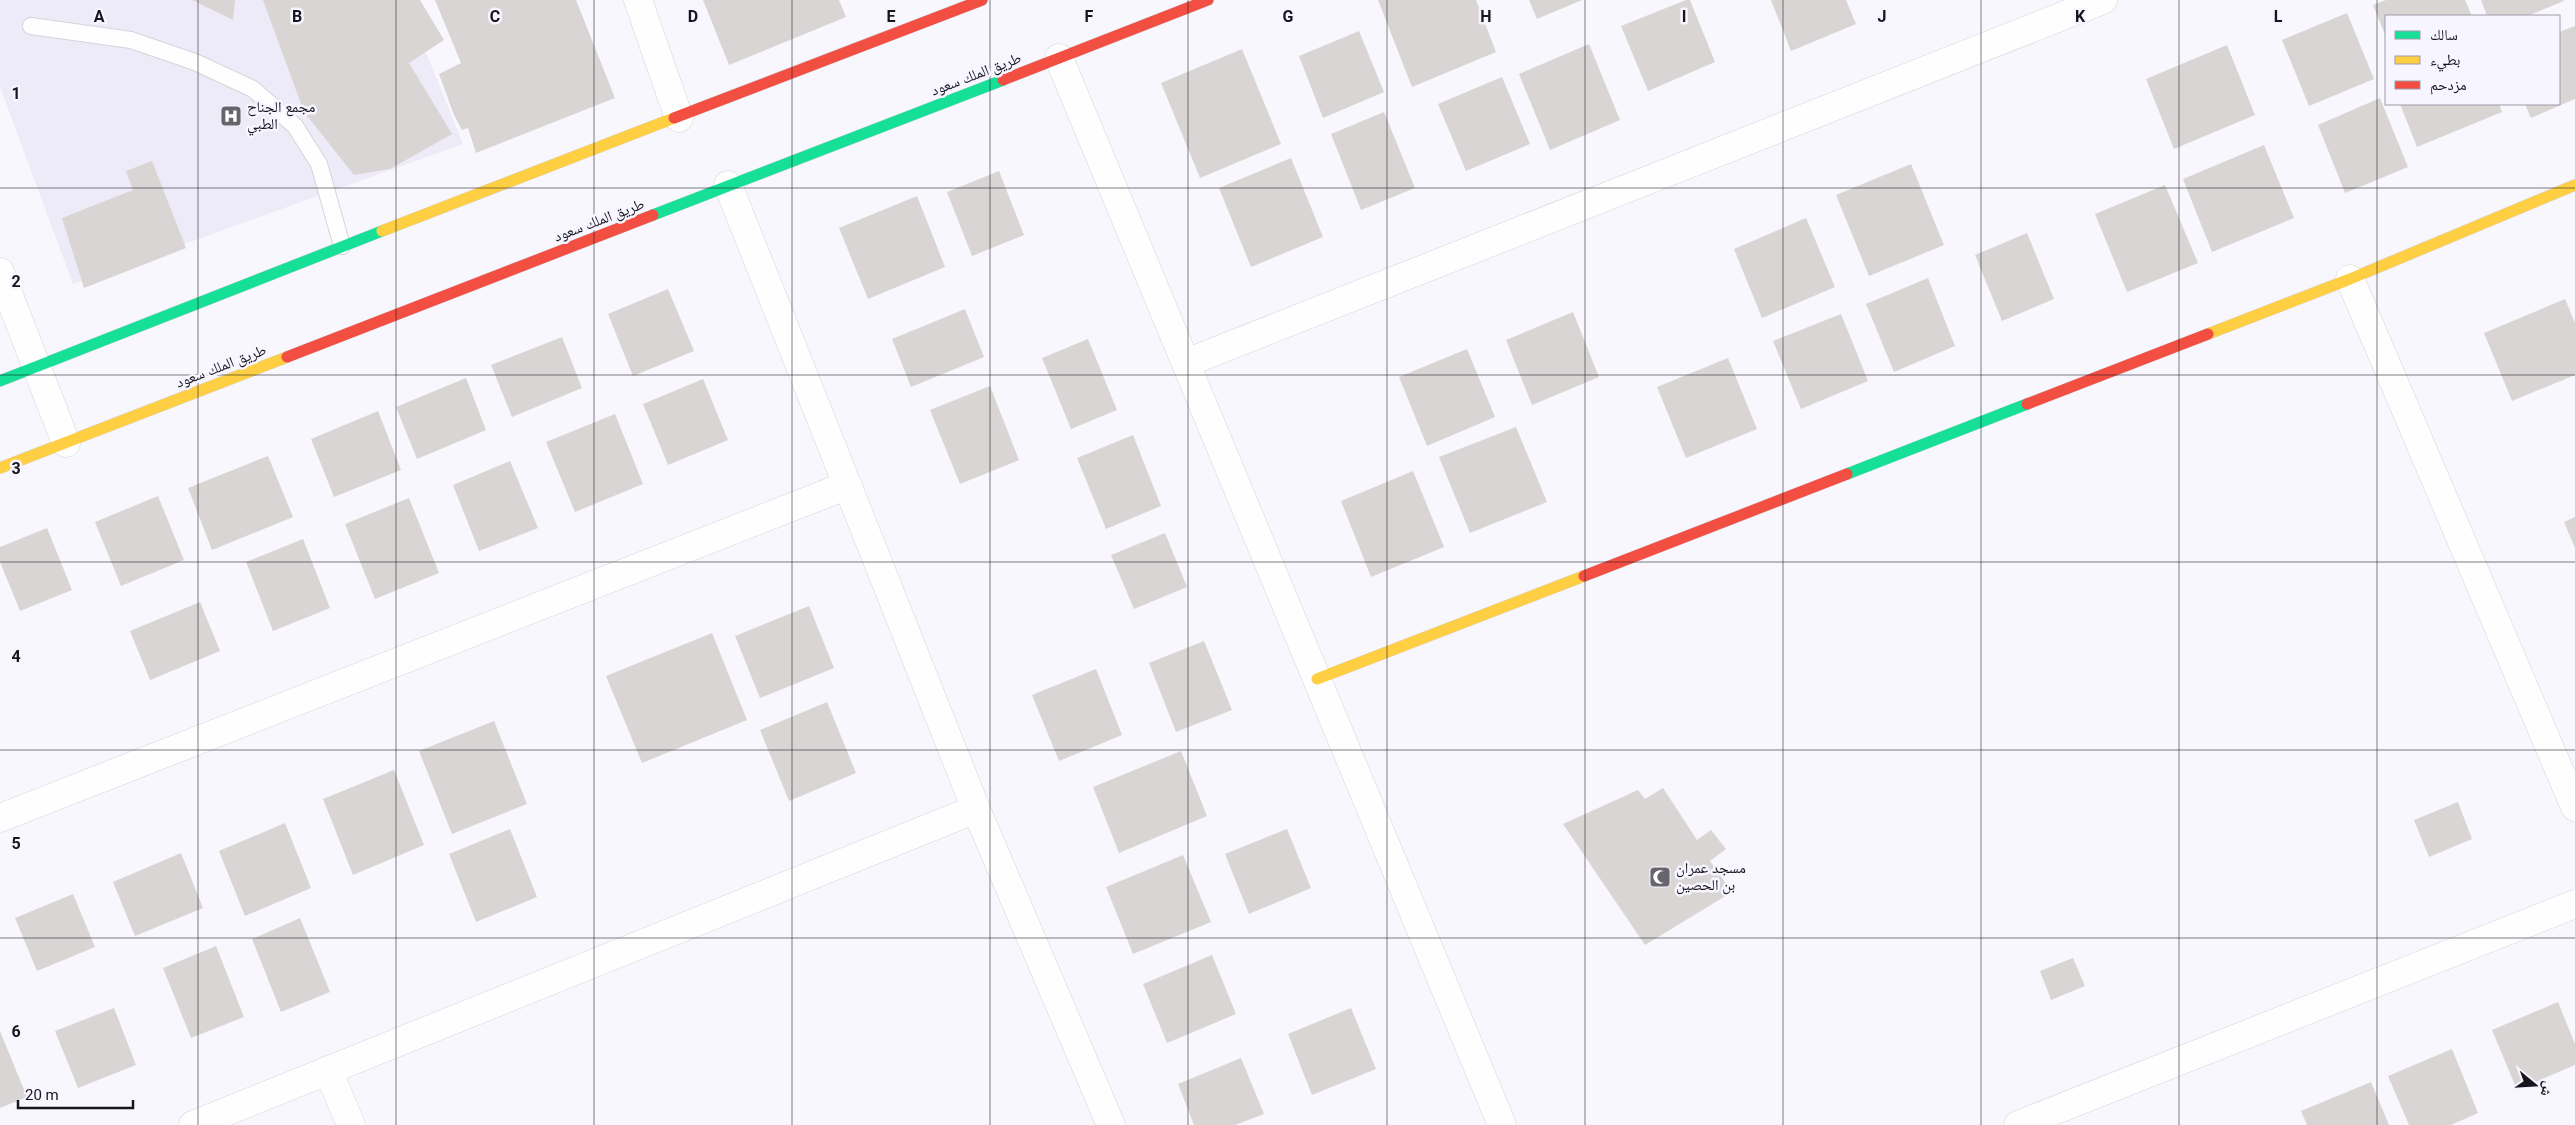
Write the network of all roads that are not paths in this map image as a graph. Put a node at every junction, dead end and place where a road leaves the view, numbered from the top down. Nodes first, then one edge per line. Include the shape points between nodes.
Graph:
1 (638, 0) edge
2 (982, 0) edge
3 (1208, 0) edge
4 (2103, 0) edge
5 (31, 26) dead end
6 (1059, 58) junction
7 (679, 118) junction
8 (728, 185) junction
9 (2575, 185) edge
10 (342, 246) junction
11 (0, 272) edge
12 (2350, 279) junction
13 (1186, 363) junction
14 (36, 367) junction
15 (0, 382) edge
16 (66, 443) junction
17 (0, 468) edge
18 (848, 485) junction
19 (1317, 679) junction
20 (2575, 807) edge
21 (976, 808) junction
22 (0, 818) edge
23 (2575, 904) edge
24 (328, 1070) junction
25 (1102, 1122) edge
26 (193, 1125) edge
27 (352, 1125) edge
28 (1502, 1125) edge
29 (2018, 1125) edge

1 - 7 street
2 - 7 street
3 - 6 street, طريق الملك سعود
4 - 13 street
5 - 10 lane via 131,40 195,62 253,89 295,126 319,164
6 - 8 street, طريق الملك سعود
6 - 13 street
7 - 10 street
8 - 16 street, طريق الملك سعود
8 - 18 street
9 - 12 street
10 - 14 street
11 - 14 street
12 - 19 street
12 - 20 street
13 - 19 street
14 - 15 street
14 - 16 street
16 - 17 street, طريق الملك سعود
18 - 21 street
18 - 22 street
19 - 28 street
21 - 24 street
21 - 25 street
23 - 29 street
24 - 26 street
24 - 27 street

